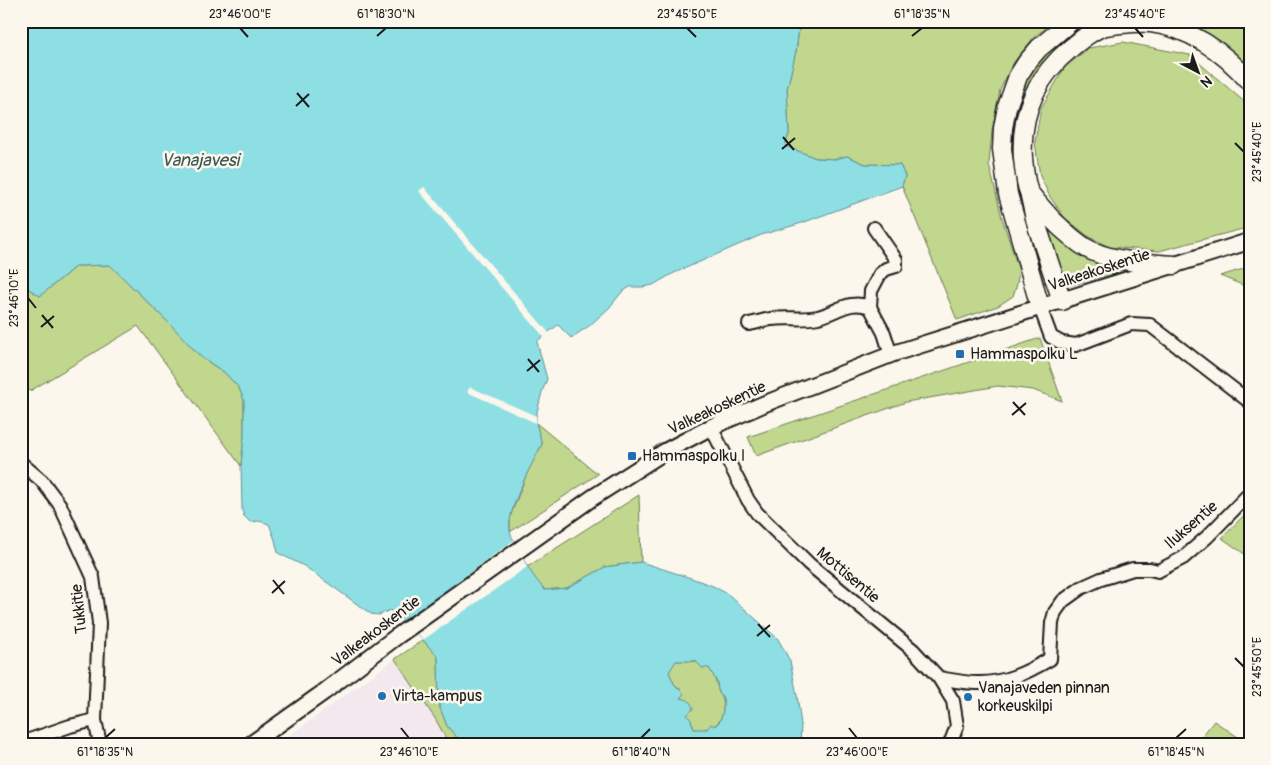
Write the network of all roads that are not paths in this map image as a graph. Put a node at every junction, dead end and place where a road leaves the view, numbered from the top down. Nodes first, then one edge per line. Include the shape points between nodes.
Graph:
1 (1071, 21) edge
2 (1109, 24) edge
3 (1250, 82) edge
4 (1029, 192) junction
5 (874, 228) dead end
6 (1250, 241) edge
7 (1174, 265) junction
8 (1062, 300) junction
9 (870, 307) junction
10 (1040, 307) junction
11 (748, 324) dead end
12 (891, 354) junction
13 (1250, 402) edge
14 (711, 427) junction
15 (21, 463) edge
16 (1250, 493) edge
17 (939, 678) junction
18 (95, 720) junction
19 (263, 734) junction
20 (21, 743) edge
21 (100, 744) edge
22 (242, 744) edge
23 (251, 744) edge
24 (950, 744) edge

1 - 10 main road via 1039,48 1018,76 1003,128 1002,149 1008,194
2 - 3 main road via 1151,23 1178,30 1203,41
2 - 4 main road via 1089,34 1058,60 1047,72 1031,101 1022,145
4 - 7 main road via 1052,220 1083,246 1104,256
4 - 8 main road
5 - 9 street via 896,260 896,266 880,274 871,291
6 - 7 street, Valkeakoskentie
7 - 8 street, Valkeakoskentie
8 - 10 street, Valkeakoskentie
9 - 11 street via 850,304 819,316
9 - 12 street
10 - 12 street, Valkeakoskentie
10 - 13 street via 1051,337 1062,343 1076,345 1130,324 1150,325
12 - 14 street, Valkeakoskentie
14 - 17 street, Mottisentie via 757,513 809,564 913,650
14 - 19 street, Valkeakoskentie via 592,498
15 - 18 street, Tukkitie via 42,481 60,505 93,577 98,623
16 - 17 street, Iluksentie via 1183,558 1158,571 1133,569 1101,578 1063,601 1052,623 1050,659 1033,669 996,682 977,684
17 - 24 street, Mottisentie via 953,701 957,726
18 - 20 street
18 - 21 street, Tukkitie
19 - 22 street, Valkeakoskentie
19 - 23 street, Valkeakoskentie

